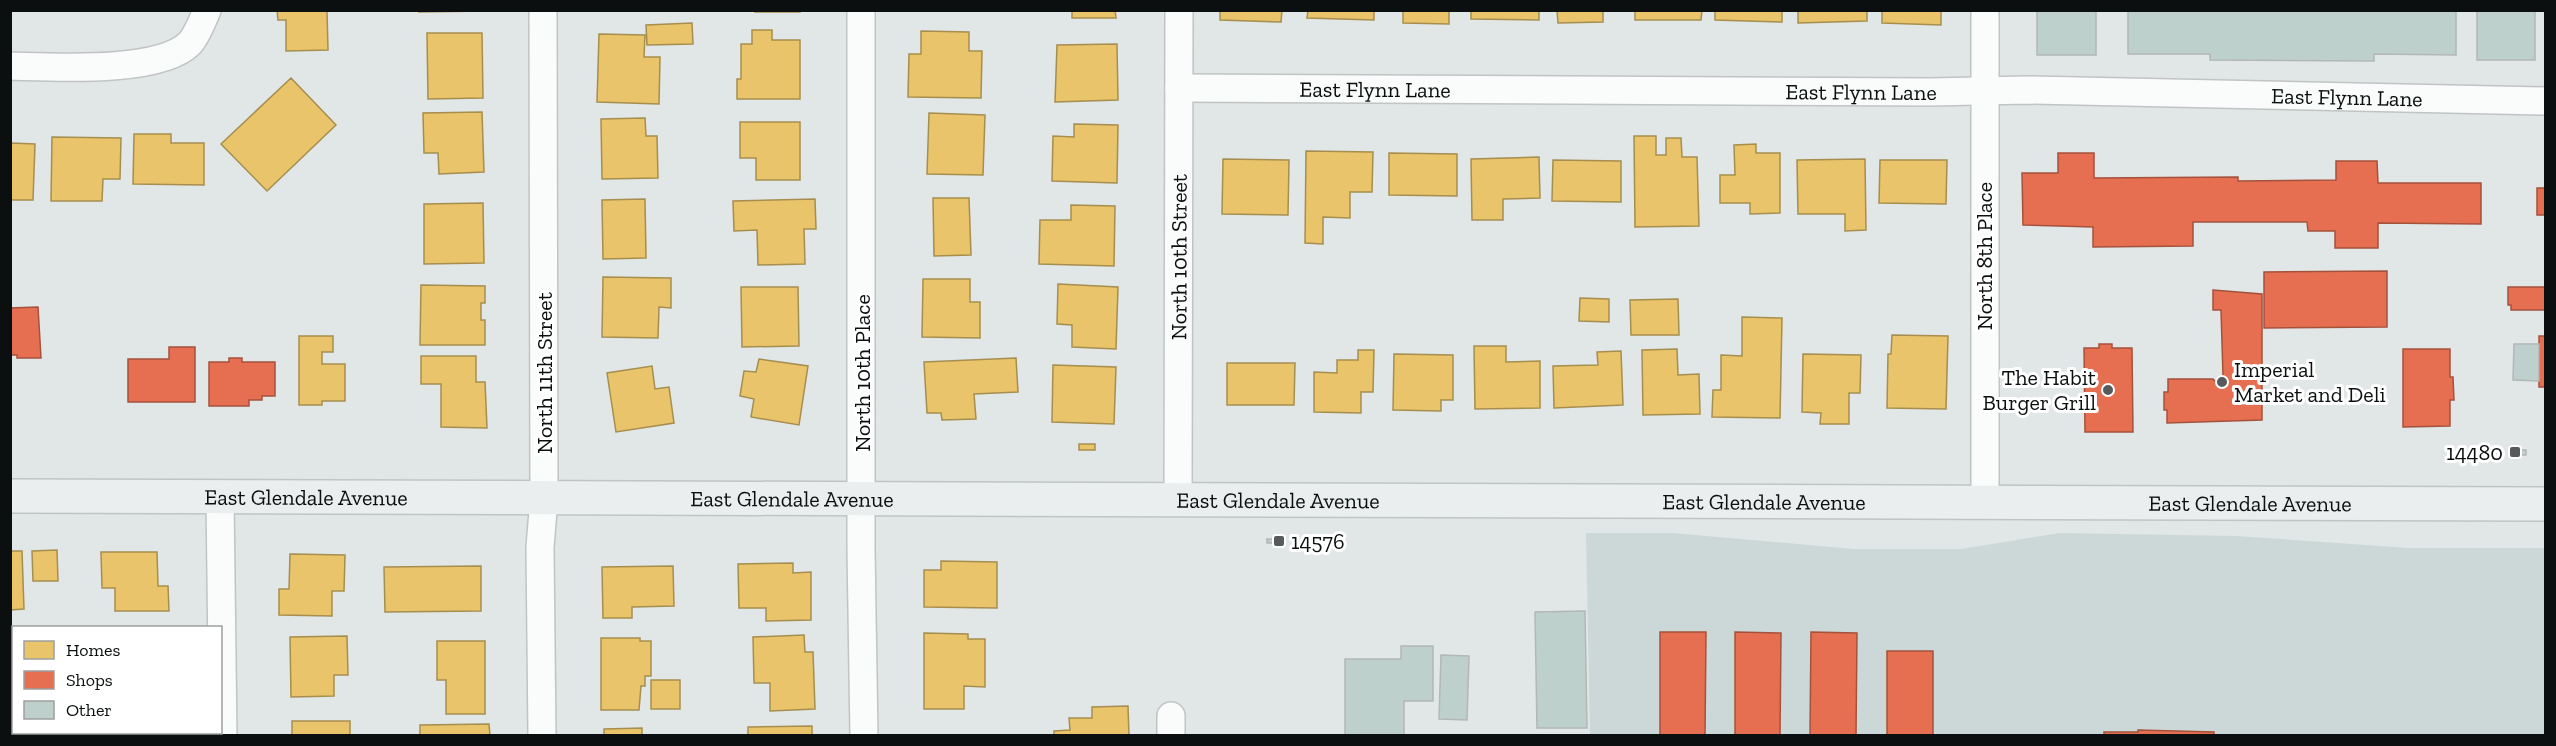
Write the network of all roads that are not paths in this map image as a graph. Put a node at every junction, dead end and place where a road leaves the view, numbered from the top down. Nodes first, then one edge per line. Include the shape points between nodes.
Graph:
1 (207, 10) edge
2 (543, 10) edge
3 (861, 10) edge
4 (1179, 10) edge
5 (1984, 10) edge
6 (10, 66) edge
7 (1179, 88) junction
8 (1983, 91) junction
9 (2546, 101) edge
10 (10, 496) edge
11 (220, 498) junction
12 (544, 499) junction
13 (862, 500) junction
14 (1178, 501) junction
15 (1985, 502) junction
16 (2546, 504) edge
17 (224, 735) edge
18 (542, 735) edge
19 (864, 735) edge

1 - 6 street via 190,43 164,57 113,67
2 - 12 street, North 11th Street
3 - 13 street, North 10th Place
4 - 7 street, North 10th Street
5 - 8 street, North 8th Place
7 - 8 street, East Flynn Lane
7 - 14 street, North 10th Street
8 - 9 street, East Flynn Lane
8 - 15 street, North 8th Place
10 - 11 main road, East Glendale Avenue
11 - 12 main road, East Glendale Avenue
11 - 17 street
12 - 13 main road, East Glendale Avenue
12 - 18 street, North 11th Street via 540,547
13 - 14 main road, East Glendale Avenue
13 - 19 street, North 10th Place
14 - 15 main road, East Glendale Avenue
15 - 16 main road, East Glendale Avenue

